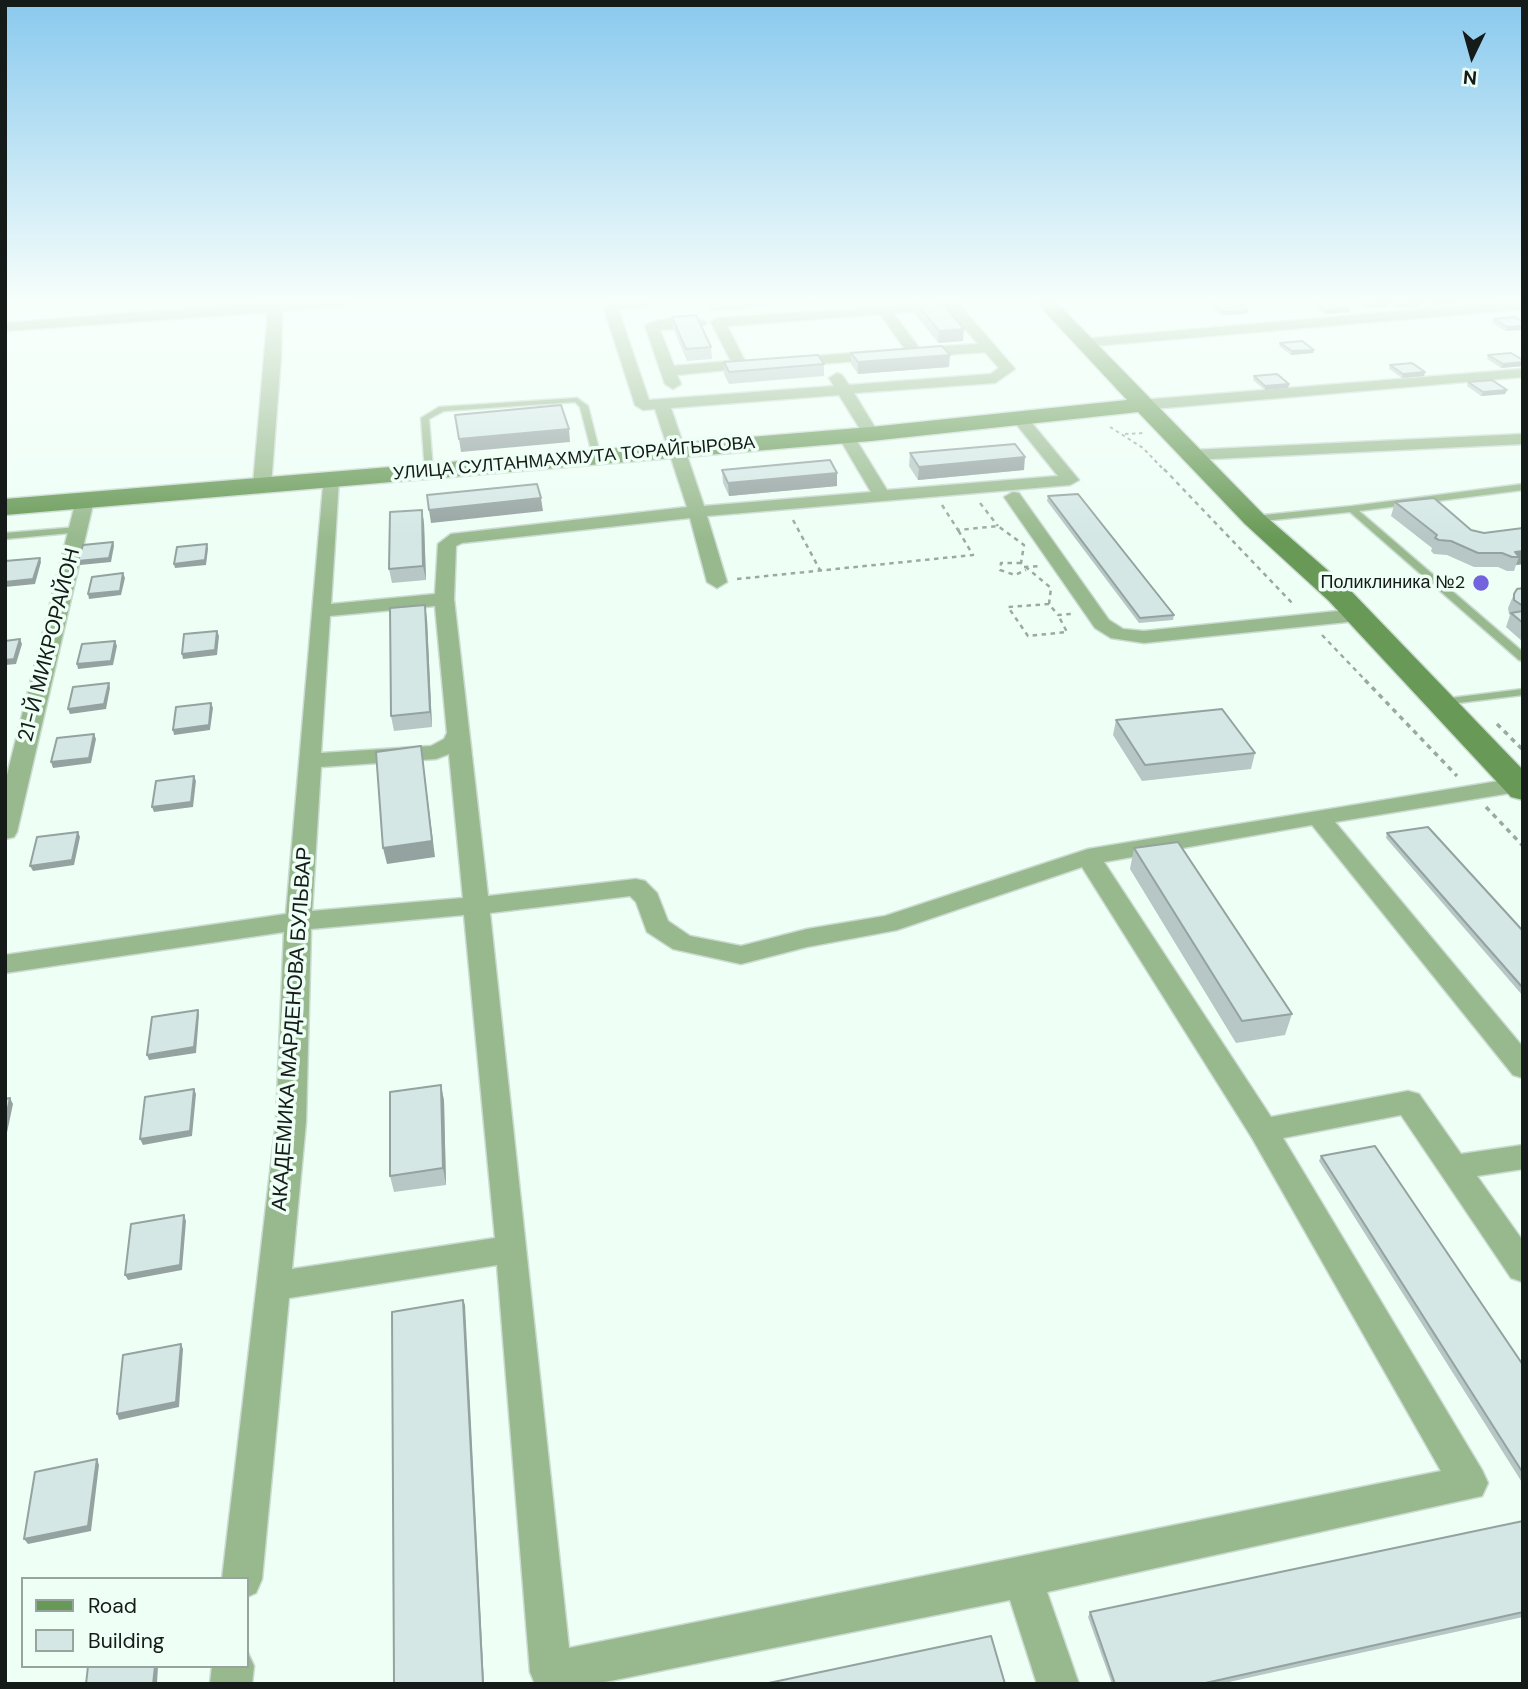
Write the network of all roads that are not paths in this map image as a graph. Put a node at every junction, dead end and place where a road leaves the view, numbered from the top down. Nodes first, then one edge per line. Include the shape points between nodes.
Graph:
1 (272, 381) edge
2 (635, 381) edge
3 (672, 381) edge
4 (839, 381) edge
5 (956, 381) edge
6 (1118, 381) edge
7 (1430, 381) edge
8 (844, 389) junction
9 (680, 401) junction
10 (661, 403) junction
11 (1141, 405) junction
12 (1020, 419) junction
13 (871, 434) junction
14 (846, 436) junction
15 (1523, 439) edge
16 (679, 450) junction
17 (1192, 455) junction
18 (597, 457) junction
19 (429, 471) junction
20 (330, 479) junction
21 (262, 485) junction
22 (1523, 487) edge
23 (881, 496) junction
24 (1013, 497) dead end
25 (85, 500) junction
26 (5, 506) edge
27 (1352, 509) junction
28 (696, 512) junction
29 (1254, 519) junction
30 (78, 530) junction
31 (5, 536) edge
32 (723, 581) road end
33 (444, 599) junction
34 (320, 611) junction
35 (1357, 615) junction
36 (1523, 658) edge
37 (1523, 692) edge
38 (1438, 703) junction
39 (458, 733) junction
40 (310, 761) junction
41 (1521, 786) edge
42 (1318, 817) junction
43 (5, 832) edge
44 (1088, 857) junction
45 (474, 906) junction
46 (298, 921) junction
47 (5, 964) edge
48 (1523, 1067) edge
49 (1263, 1130) junction
50 (1523, 1157) edge
51 (1453, 1167) junction
52 (512, 1250) junction
53 (1523, 1268) edge
54 (274, 1286) junction
55 (242, 1577) edge
56 (1022, 1578) junction
57 (1058, 1684) edge

1 - 21 street
2 - 10 street via 643,405
3 - 9 street
4 - 8 street
5 - 8 street
6 - 11 main road
7 - 11 street
8 - 9 street
8 - 13 street
9 - 10 street
10 - 16 street
11 - 12 main road, УЛИЦА СУЛТАНМАХМУТА ТОРАЙГЫРОВА
11 - 17 main road
12 - 13 main road, УЛИЦА СУЛТАНМАХМУТА ТОРАЙГЫРОВА
12 - 23 street via 1070,480
13 - 14 main road, УЛИЦА СУЛТАНМАХМУТА ТОРАЙГЫРОВА
14 - 16 main road, УЛИЦА СУЛТАНМАХМУТА ТОРАЙГЫРОВА
14 - 23 street
15 - 17 street
16 - 18 main road, УЛИЦА СУЛТАНМАХМУТА ТОРАЙГЫРОВА
16 - 28 street
17 - 29 main road
18 - 19 main road, УЛИЦА СУЛТАНМАХМУТА ТОРАЙГЫРОВА
18 - 19 lane via 584,406 577,400 442,409 425,418
19 - 20 main road, УЛИЦА СУЛТАНМАХМУТА ТОРАЙГЫРОВА
20 - 21 main road, УЛИЦА СУЛТАНМАХМУТА ТОРАЙГЫРОВА
20 - 34 street, АКАДЕМИКА МАРДЕНОВА БУЛЬВАР
21 - 25 main road, УЛИЦА СУЛТАНМАХМУТА ТОРАЙГЫРОВА
22 - 27 lane
23 - 28 street
24 - 35 street via 1102,624 1118,634 1144,637
25 - 26 main road, УЛИЦА СУЛТАНМАХМУТА ТОРАЙГЫРОВА
25 - 30 street, 21-Й МИКРОРАЙОН
27 - 29 lane
27 - 36 lane
28 - 32 street
28 - 33 street via 457,538 447,544
29 - 35 main road
30 - 31 lane
30 - 43 street, 21-Й МИКРОРАЙОН
33 - 34 street
33 - 39 street
34 - 40 street, АКАДЕМИКА МАРДЕНОВА БУЛЬВАР
35 - 38 main road
37 - 38 lane
38 - 41 main road
39 - 40 street via 453,743 436,752
39 - 45 street
40 - 46 street, АКАДЕМИКА МАРДЕНОВА БУЛЬВАР
41 - 42 street
42 - 44 street
42 - 48 street
44 - 45 street via 888,923 741,955 682,943 656,926 648,898 636,887
44 - 49 street
45 - 46 street
45 - 52 street
46 - 47 street
46 - 54 street, АКАДЕМИКА МАРДЕНОВА БУЛЬВАР via 291,1122
49 - 51 street via 1408,1102
49 - 56 street via 1469,1483
50 - 51 street
51 - 53 street
52 - 54 street
52 - 56 street via 551,1672
54 - 55 street, АКАДЕМИКА МАРДЕНОВА БУЛЬВАР
56 - 57 street

